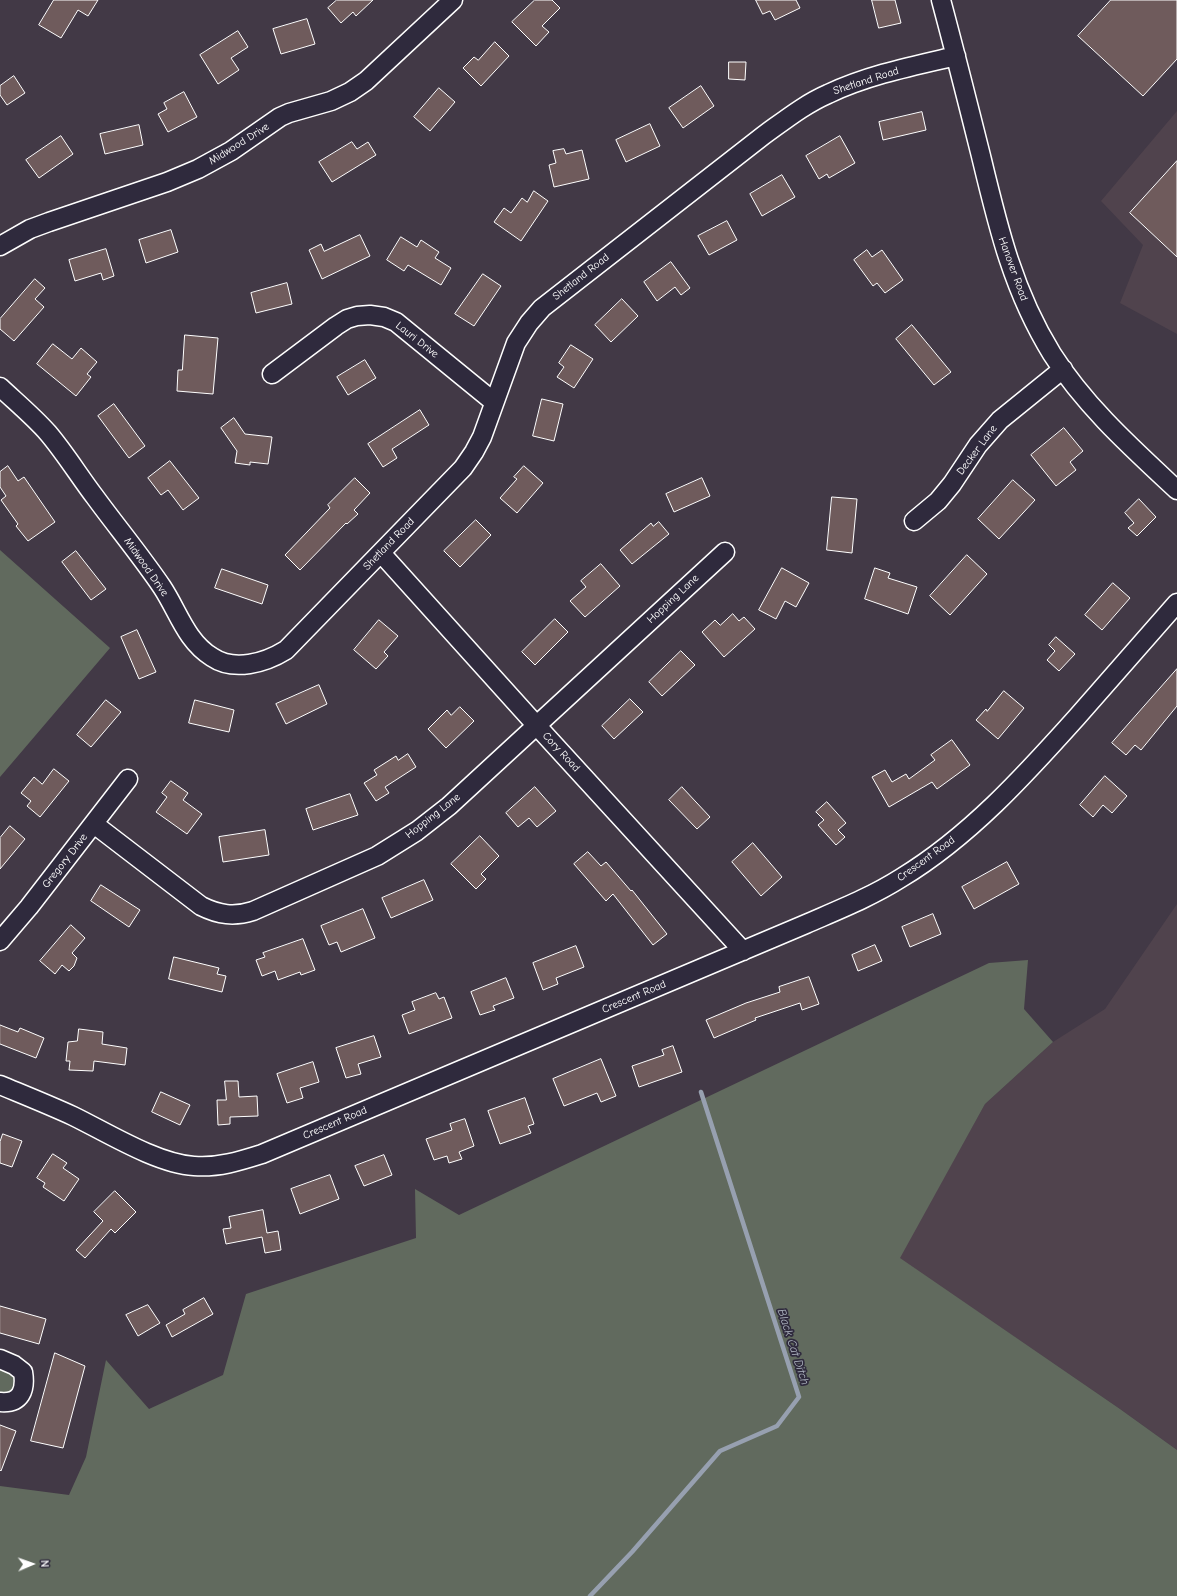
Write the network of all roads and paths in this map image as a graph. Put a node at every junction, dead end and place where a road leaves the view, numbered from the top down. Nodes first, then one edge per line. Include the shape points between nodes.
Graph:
1 (453, 0) edge
2 (941, 0) edge
3 (956, 56) junction
4 (0, 246) edge
5 (1063, 369) junction
6 (272, 374) dead end
7 (0, 387) edge
8 (494, 402) junction
9 (1177, 490) edge
10 (914, 522) dead end
11 (725, 552) dead end
12 (381, 553) junction
13 (1177, 603) edge
14 (315, 621) joint
15 (537, 726) junction
16 (128, 779) dead end
17 (94, 824) junction
18 (0, 941) edge
19 (743, 950) junction
20 (0, 1085) edge
21 (0, 1359) edge
22 (0, 1402) edge

1 - 4 street, Midwood Drive via 366,81 350,92 331,101 280,117 231,151 198,169 30,229
2 - 3 street, Hanover Road
3 - 5 street, Hanover Road via 995,216 1011,268 1024,301 1052,354
3 - 8 street, Shetland Road via 859,81 801,108 764,135 542,308 516,343
5 - 9 street, Hanover Road via 1102,418
5 - 10 street, Decker Lane via 1000,420 978,445 938,501
6 - 8 street, Lauri Drive via 336,326 357,316 370,315 396,322
7 - 14 street, Midwood Drive via 48,433 162,587 198,647 213,658 229,663 259,663 286,650
8 - 12 street, Shetland Road via 474,452 463,468
11 - 15 street, Hopping Lane
12 - 14 street, Shetland Road
12 - 15 street, Cory Road
13 - 19 street, Crescent Road via 1037,762 1007,793 937,853 902,878 866,897
15 - 17 street, Hopping Lane via 449,806 417,831 377,856 243,914 214,912 201,906
15 - 19 street, Cory Road
16 - 17 street, Gregory Drive
17 - 18 street, Gregory Drive
19 - 20 street, Crescent Road via 277,1148 237,1162 193,1166 165,1160 71,1115
21 - 22 street via 23,1372 25,1384 19,1398 10,1403

